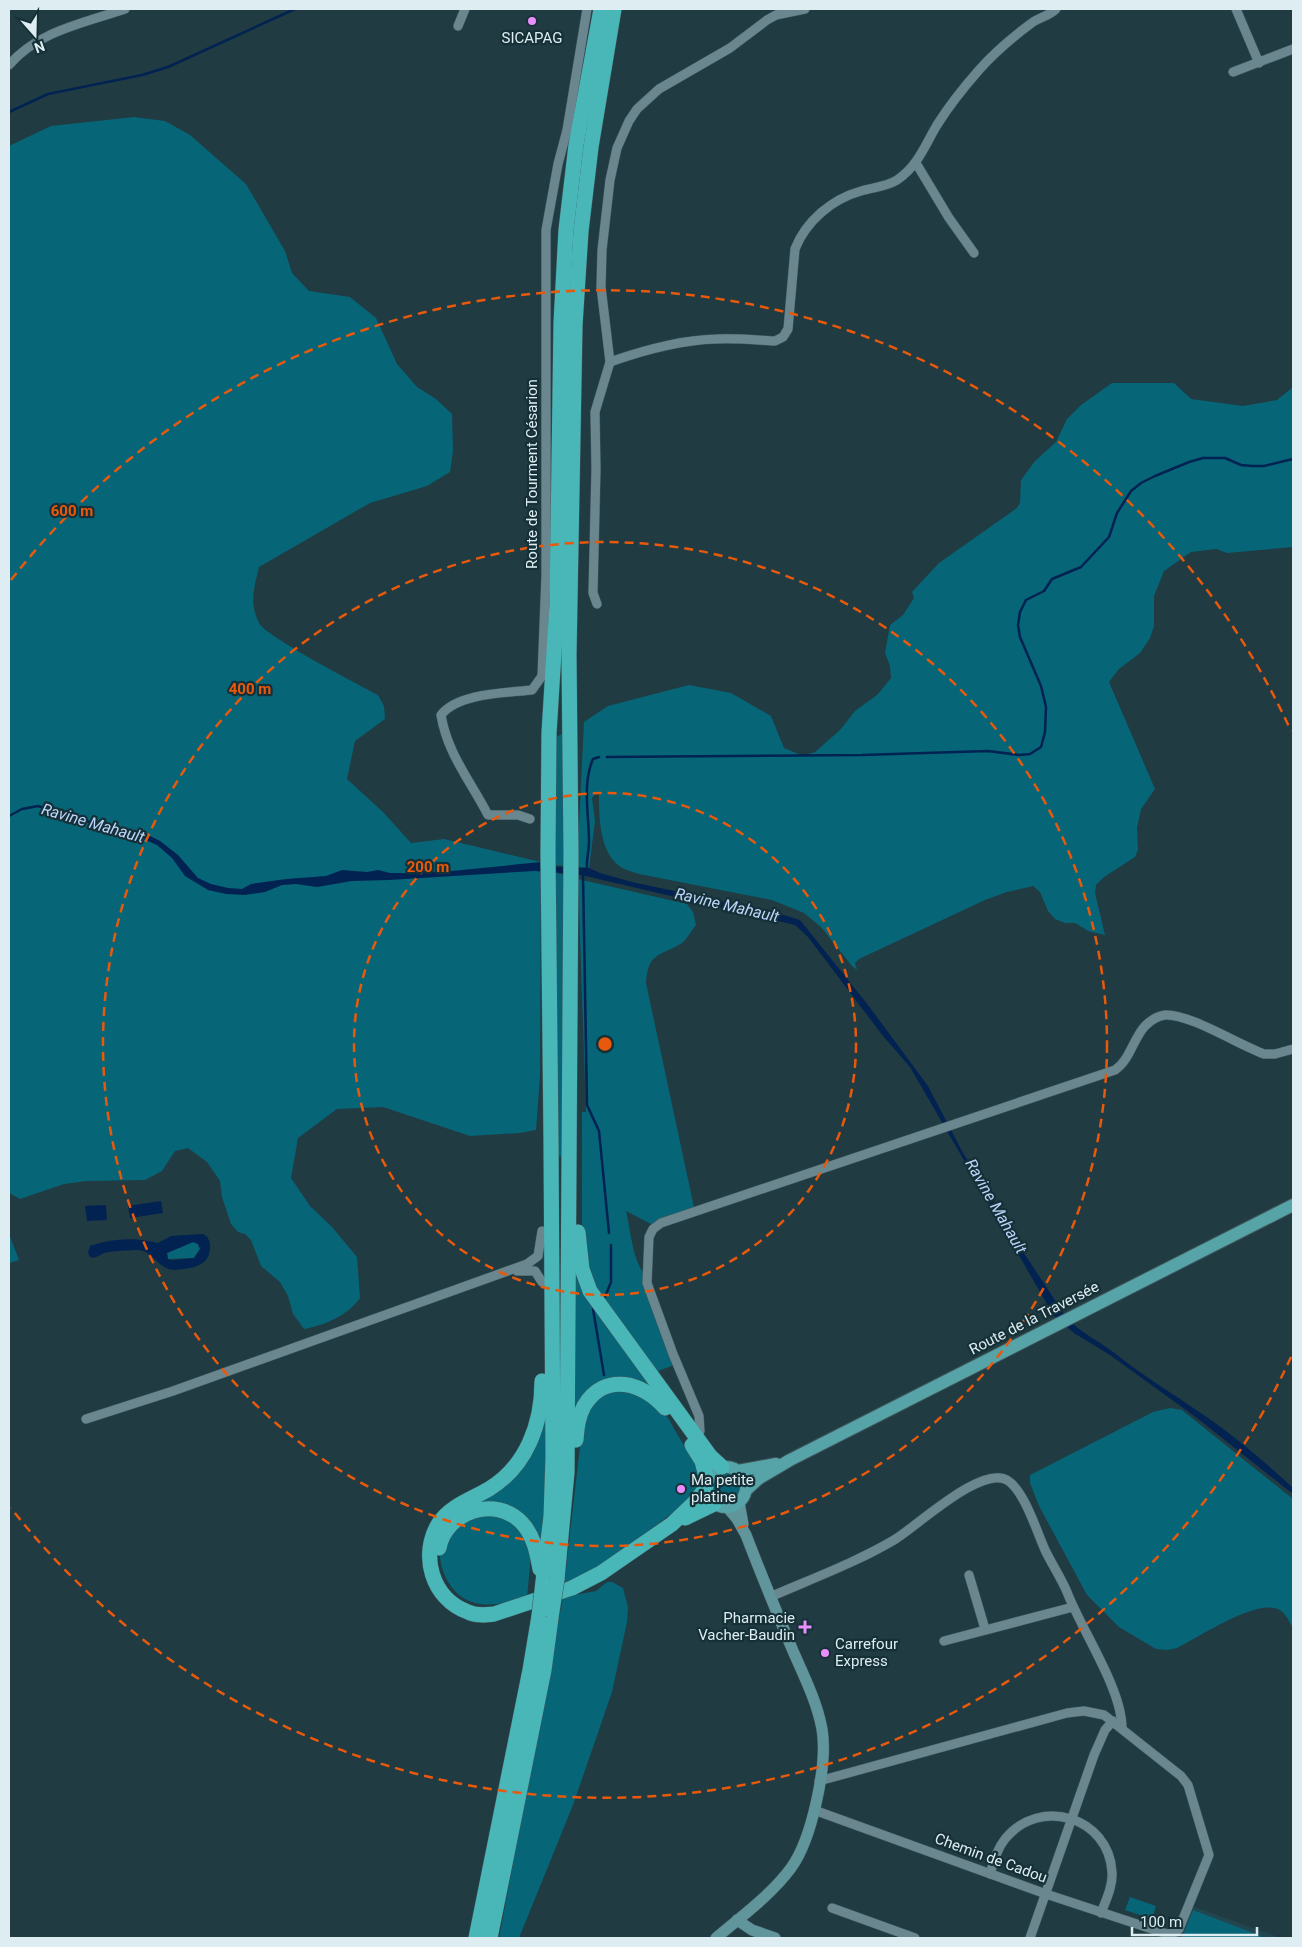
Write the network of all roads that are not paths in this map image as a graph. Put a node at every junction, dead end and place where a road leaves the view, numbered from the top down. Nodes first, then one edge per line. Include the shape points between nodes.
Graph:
1 (125, 9) edge
2 (465, 9) edge
3 (588, 9) edge
4 (601, 9) edge
5 (614, 9) edge
6 (805, 9) edge
7 (1056, 9) edge
8 (1236, 9) edge
9 (458, 26) dead end
10 (1293, 49) edge
11 (1259, 62) junction
12 (9, 65) edge
13 (1233, 72) dead end
14 (916, 163) junction
15 (974, 253) dead end
16 (610, 362) junction
17 (598, 604) dead end
18 (530, 819) dead end
19 (550, 1047) junction
20 (1293, 1049) edge
21 (570, 1164) junction
22 (1293, 1205) edge
23 (542, 1230) junction
24 (500, 1274) junction
25 (542, 1282) junction
26 (86, 1419) dead end
27 (696, 1437) junction
28 (790, 1460) junction
29 (722, 1467) junction
30 (738, 1471) junction
31 (706, 1484) junction
32 (746, 1490) junction
33 (739, 1502) junction
34 (721, 1505) junction
35 (565, 1510) junction
36 (672, 1524) junction
37 (746, 1535) junction
38 (969, 1575) dead end
39 (550, 1581) junction
40 (770, 1597) junction
41 (522, 1604) junction
42 (1073, 1607) junction
43 (546, 1613) junction
44 (985, 1629) junction
45 (944, 1641) dead end
46 (1113, 1721) junction
47 (1122, 1728) junction
48 (819, 1781) junction
49 (814, 1810) junction
50 (1072, 1819) junction
51 (990, 1874) junction
52 (1046, 1894) junction
53 (832, 1908) dead end
54 (1101, 1913) junction
55 (737, 1920) junction
56 (476, 1938) edge
57 (490, 1938) edge
58 (716, 1938) edge
59 (775, 1938) edge
60 (914, 1938) edge
61 (1030, 1938) edge

1 - 12 street via 44,37 28,46
2 - 9 street
3 - 18 street, Route de Tourment Césarion via 546,230 546,575 542,676 532,690 465,700 447,707 442,715 456,761 488,815
4 - 19 highway via 576,146 566,230 561,323 557,604 549,733
5 - 21 highway via 591,148 581,230 575,325 569,655 572,853
6 - 16 street via 772,18 730,48 674,78 648,97 629,121 615,156 602,250 602,286
7 - 14 street via 1035,21 979,70 938,124
8 - 11 street
10 - 11 street
11 - 13 street
14 - 15 street
14 - 16 street via 891,184 854,193 837,201 799,237 793,258 788,329 783,338 775,341 717,339 684,343 649,349
16 - 17 street via 595,412 593,593
19 - 23 highway
19 - 39 highway
20 - 27 street via 1264,1054 1187,1019 1164,1015 1144,1026 1115,1070 665,1222 653,1229 647,1284 700,1416 700,1431
21 - 27 highway via 581,1261 587,1285
21 - 35 highway
22 - 28 main road, Route de la Traversée
23 - 24 street via 536,1258
23 - 25 highway
24 - 25 street via 532,1270 538,1273
24 - 26 street
25 - 41 highway via 542,1399 531,1441 504,1478 451,1511 439,1523 430,1544 429,1558 438,1588 463,1610 482,1615 494,1614
27 - 29 highway
28 - 30 main road, Route de la Traversée
28 - 32 main road, Route de la Traversée via 758,1478
29 - 30 main road
29 - 31 main road via 712,1472
30 - 32 main road
31 - 34 main road via 708,1497
31 - 35 highway via 706,1470 697,1453 656,1398 633,1386 616,1385 594,1396 580,1414
31 - 36 highway via 694,1504
32 - 33 main road
33 - 34 main road
33 - 37 main road
34 - 36 highway
34 - 37 main road via 737,1519
35 - 39 highway
36 - 41 highway via 595,1577
37 - 40 main road
38 - 44 street
39 - 41 highway via 530,1534 511,1514 491,1508 464,1514 455,1521 442,1538 438,1554 442,1576 449,1588 465,1602 477,1606 489,1608
39 - 43 highway, bridge
40 - 42 street via 878,1548 963,1490 996,1477 1014,1485 1020,1495
40 - 48 main road via 819,1716 823,1748
42 - 44 street
42 - 47 street via 1113,1687 1122,1716
43 - 56 highway via 530,1670
43 - 57 highway via 544,1670
44 - 45 street
46 - 47 street
46 - 48 street via 1096,1712 1067,1713
46 - 50 street via 1105,1730 1094,1755
47 - 54 street, Chemin de Cadou via 1185,1780 1209,1852 1178,1929 1171,1934
48 - 49 main road
49 - 51 street, Chemin de Cadou
49 - 55 main road via 802,1848 791,1868
50 - 51 street via 1046,1816 1013,1831 999,1849
50 - 52 street
50 - 54 street via 1092,1830 1109,1858 1111,1881
51 - 52 street, Chemin de Cadou
52 - 54 street, Chemin de Cadou
52 - 61 street
53 - 60 street
55 - 58 main road
55 - 59 main road via 752,1930

